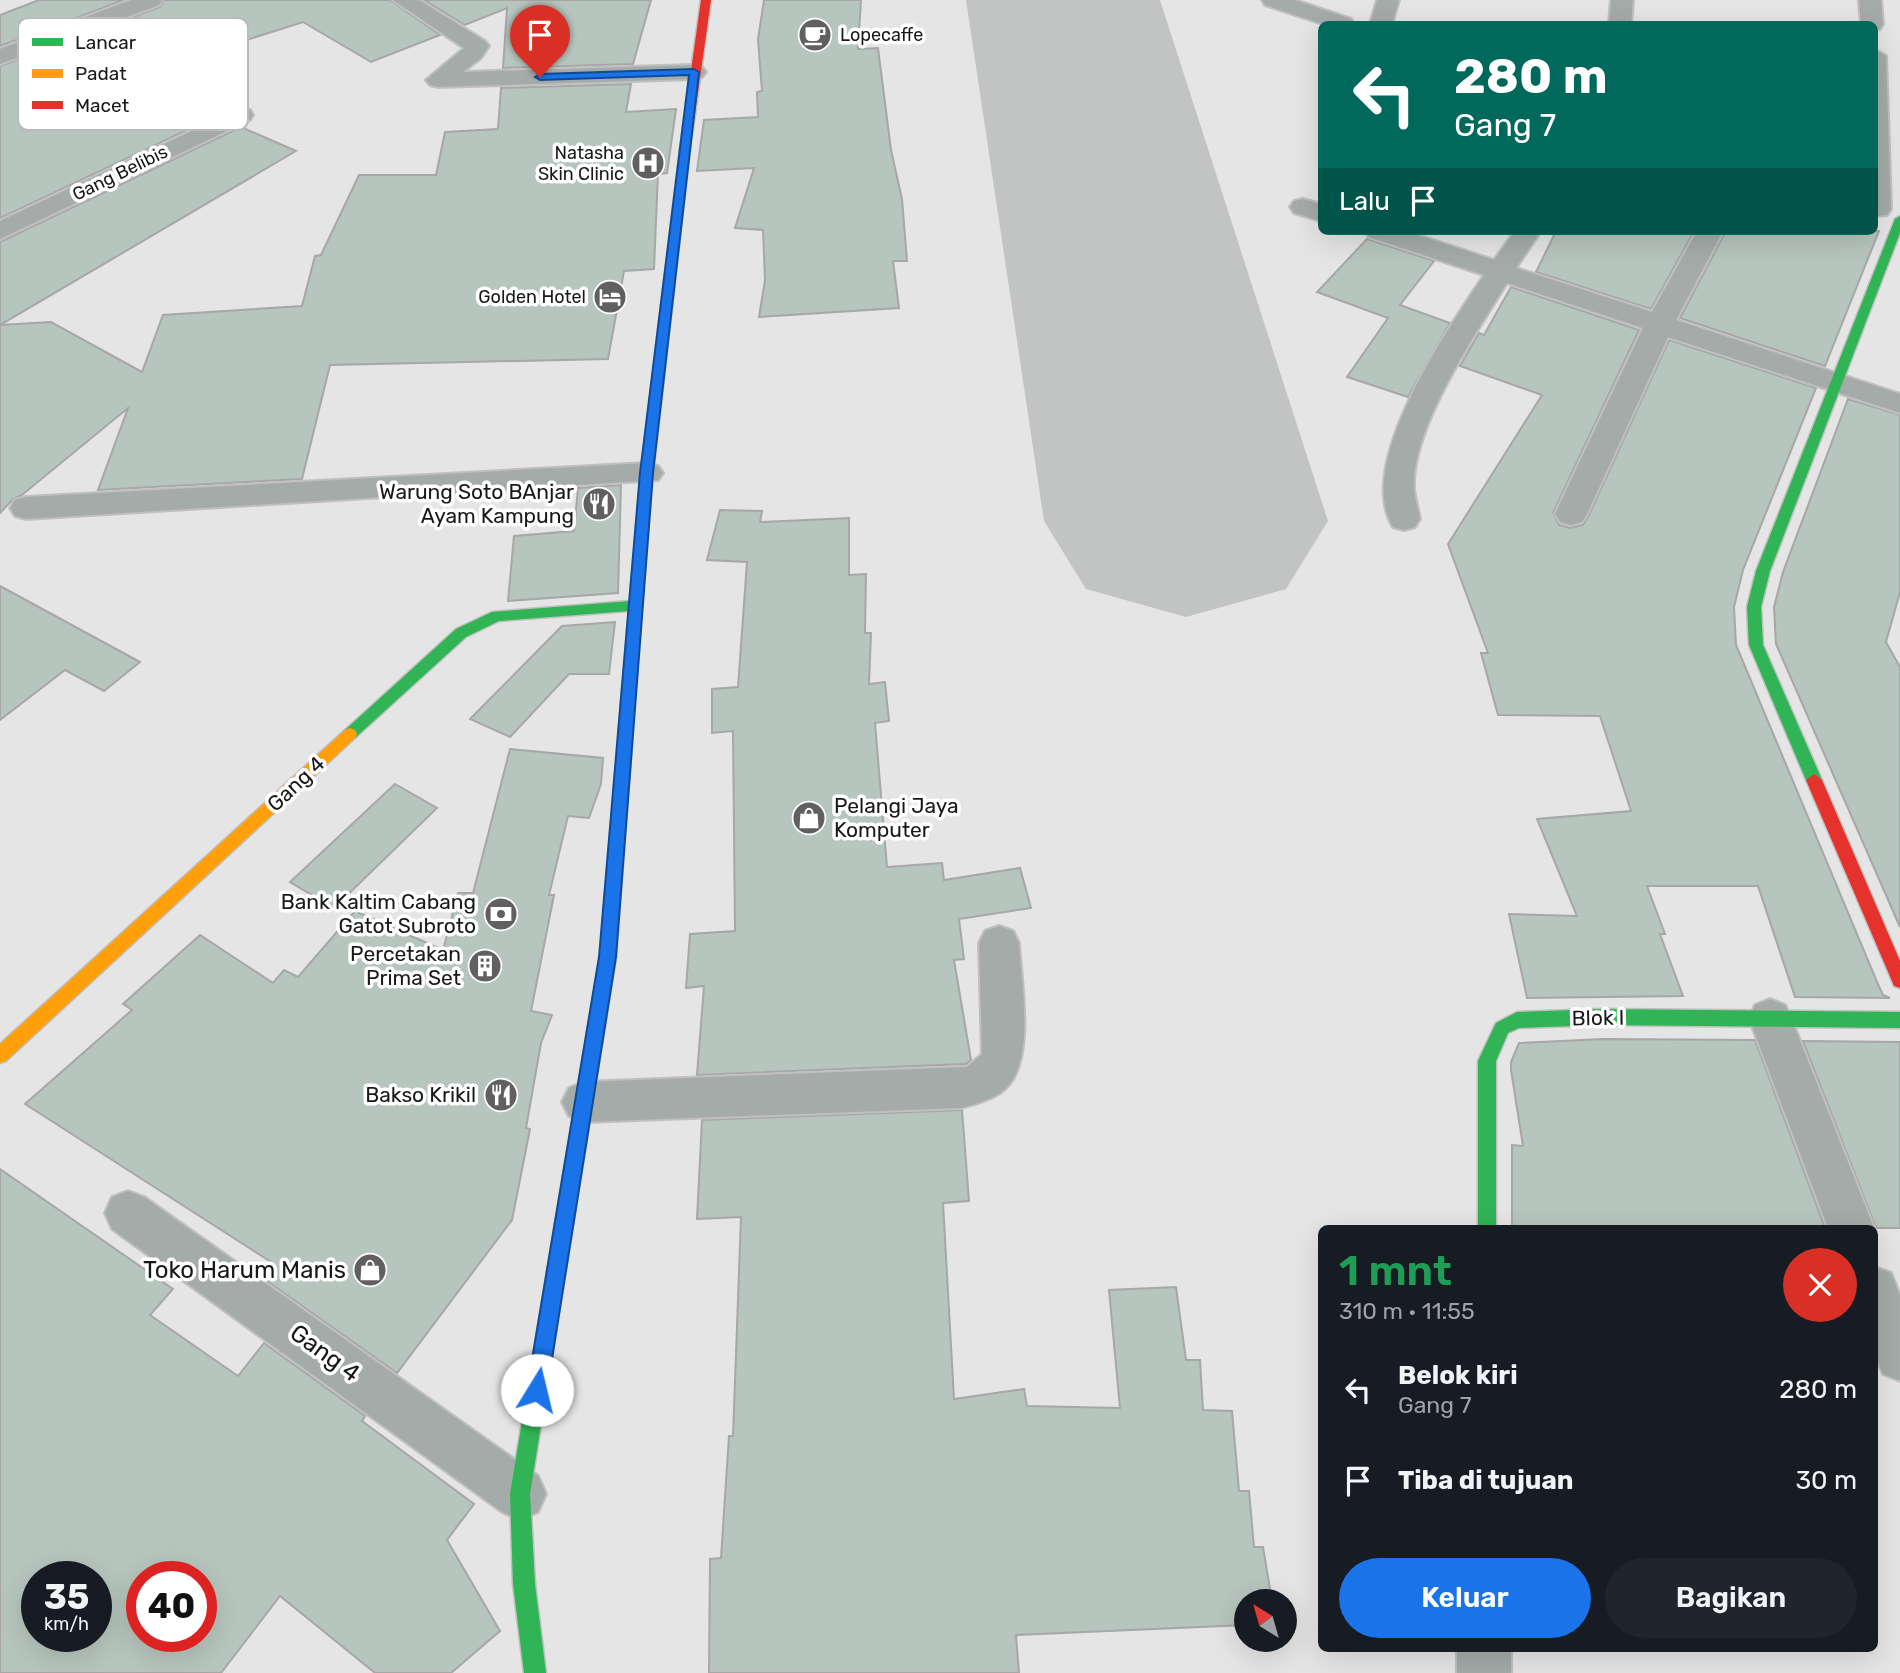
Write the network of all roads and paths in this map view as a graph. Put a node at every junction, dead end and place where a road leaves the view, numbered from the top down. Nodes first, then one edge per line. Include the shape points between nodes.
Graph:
1 (151, 0) edge
2 (404, 0) edge
3 (706, 0) edge
4 (1273, 0) edge
5 (1388, 0) edge
6 (1622, 0) edge
7 (1870, 0) edge
8 (103, 18) edge
9 (1334, 21) edge
10 (1382, 21) edge
11 (1620, 21) edge
12 (1872, 21) edge
13 (18, 50) edge
14 (0, 57) edge
15 (1883, 71) edge
16 (694, 72) junction
17 (210, 130) edge
18 (1888, 213) edge
19 (0, 231) edge
20 (1390, 235) edge
21 (1525, 235) edge
22 (1708, 235) edge
23 (1499, 270) junction
24 (1659, 325) junction
25 (1835, 383) junction
26 (1900, 404) edge
27 (647, 473) junction
28 (26, 508) dead end
29 (1571, 514) dead end
30 (1404, 519) dead end
31 (635, 606) junction
32 (999, 943) dead end
33 (1900, 981) edge
34 (1770, 1018) junction
35 (1900, 1020) edge
36 (0, 1055) edge
37 (584, 1102) junction
38 (128, 1213) dead end
39 (1487, 1225) edge
40 (1850, 1225) edge
41 (1878, 1300) edge
42 (1900, 1357) edge
43 (520, 1494) junction
44 (1484, 1652) edge
45 (535, 1673) edge
46 (1485, 1673) edge

1 - 8 street
2 - 16 street via 477,46 438,80
3 - 16 street
4 - 9 street
5 - 10 street
6 - 11 street
7 - 12 street
13 - 14 street
15 - 18 street
16 - 27 street
17 - 19 street, Gang Belibis
18 - 25 street
20 - 23 street
21 - 23 street
22 - 24 street
23 - 24 street
23 - 30 street via 1412,428 1398,481
24 - 25 street
24 - 29 street
25 - 26 street
25 - 33 street via 1763,571 1754,607 1756,645
27 - 28 street
27 - 31 street
31 - 36 street, Gang 4 via 497,616 461,633
31 - 37 street via 608,957
32 - 37 street via 1003,1054 999,1066 980,1083 961,1088
34 - 35 street, Blok I
34 - 39 street, Blok I via 1517,1020 1502,1028 1487,1061
34 - 40 street
37 - 43 street
38 - 43 street, Gang 4
41 - 42 street
43 - 45 street via 521,1568
44 - 46 street

